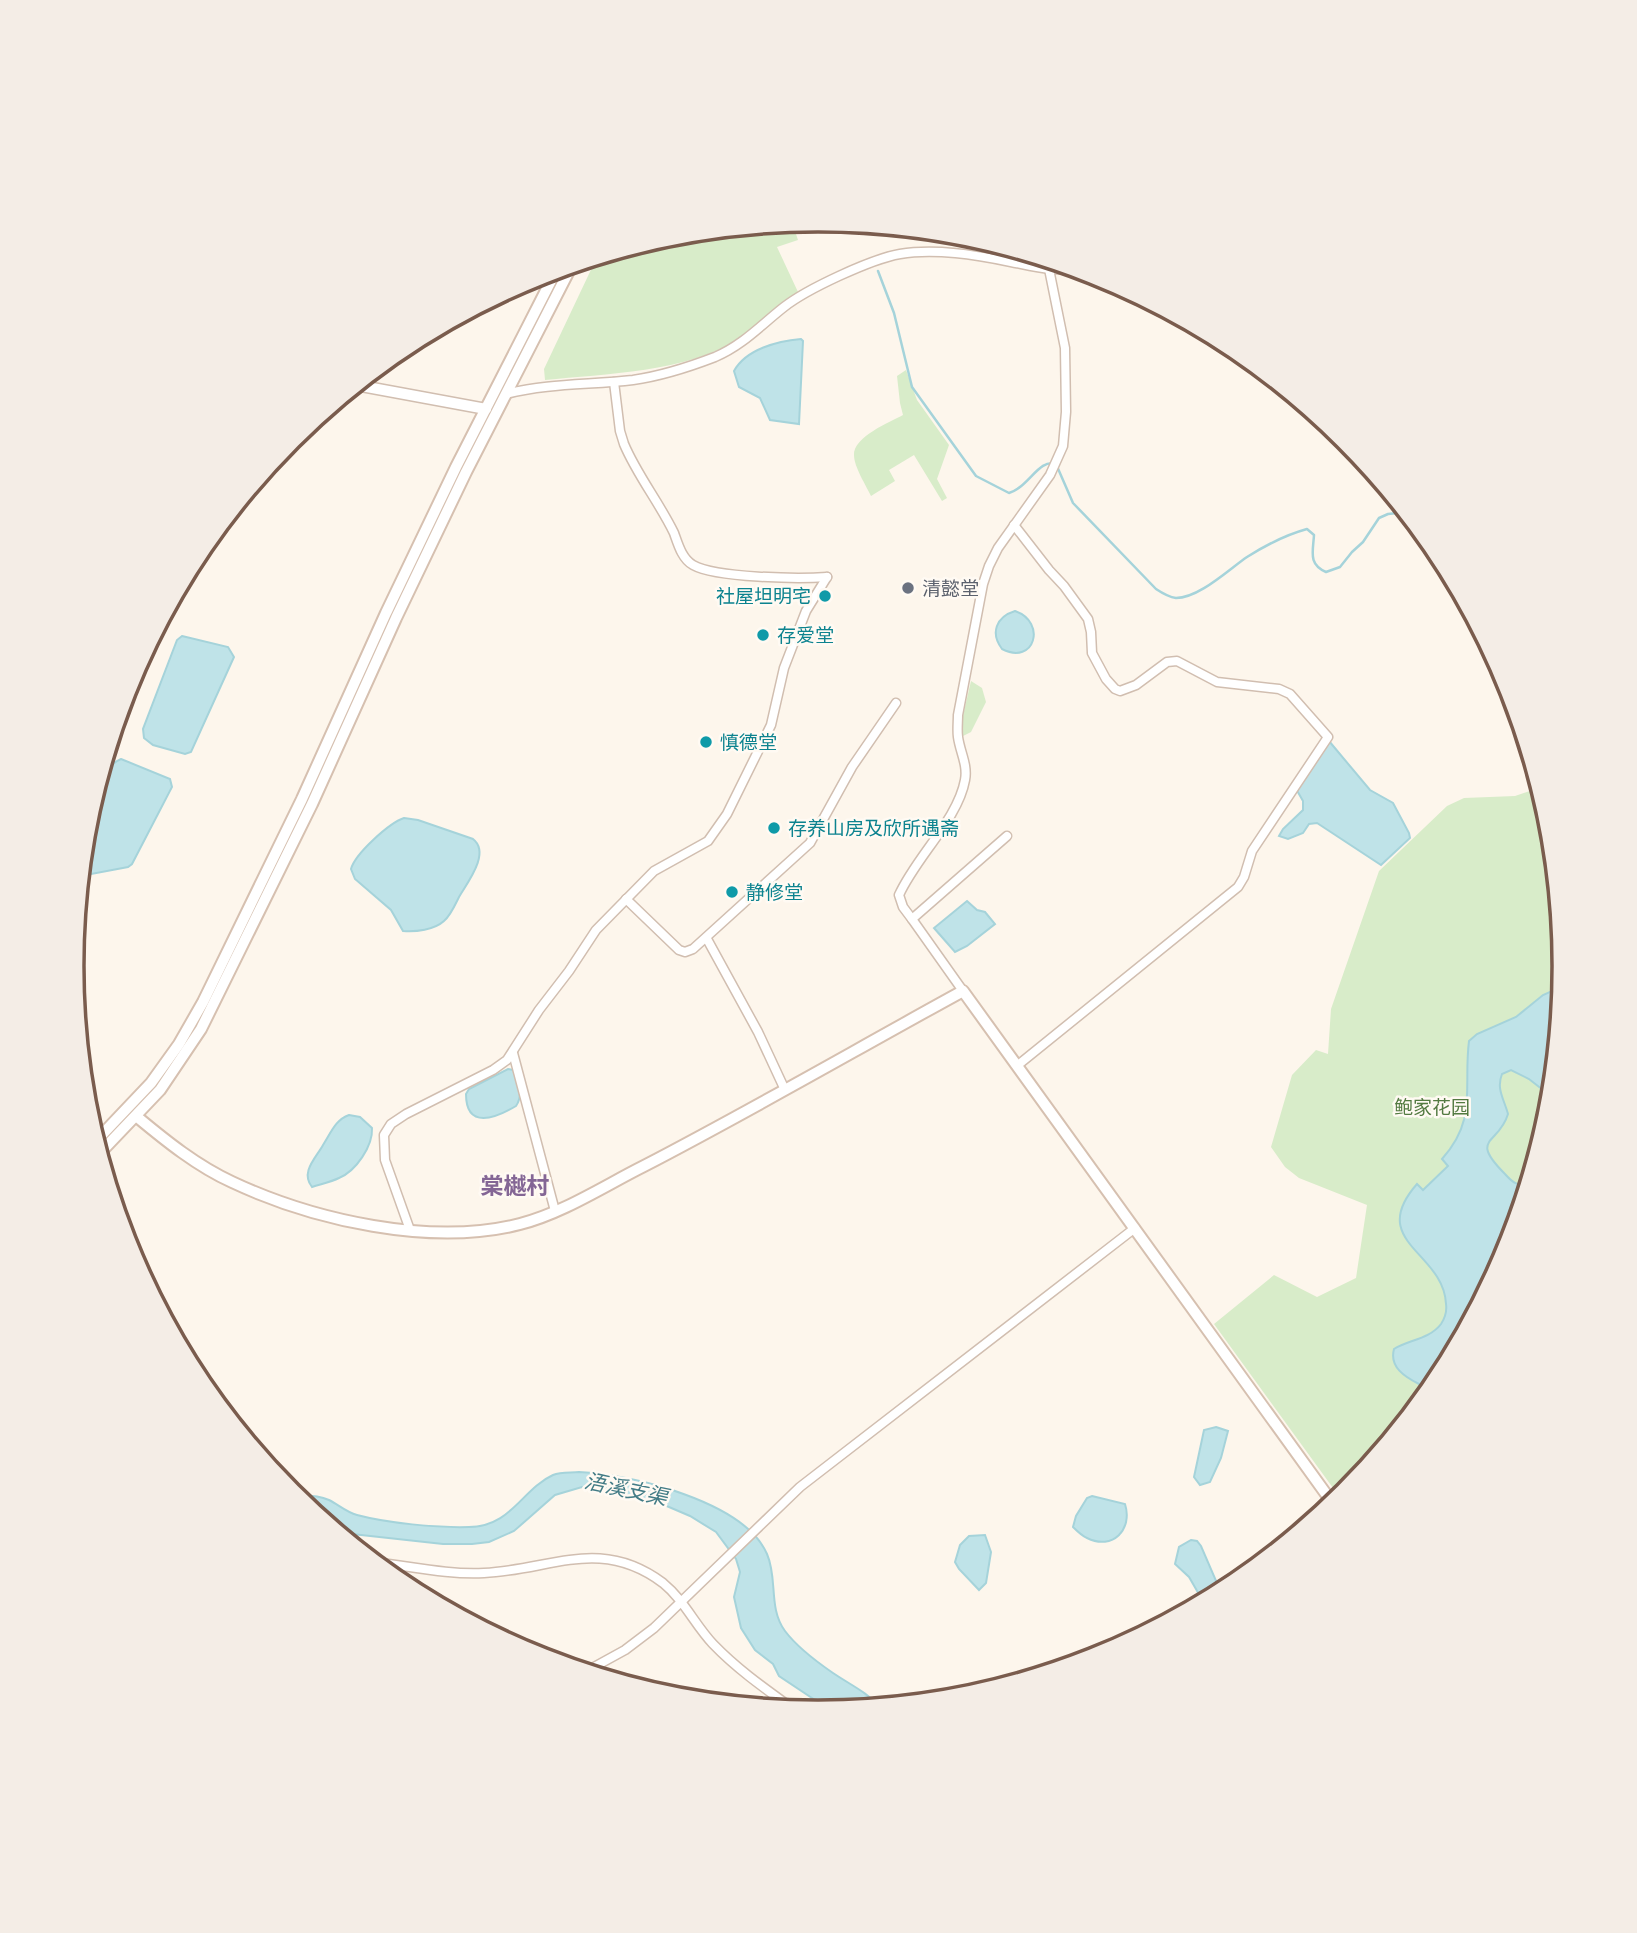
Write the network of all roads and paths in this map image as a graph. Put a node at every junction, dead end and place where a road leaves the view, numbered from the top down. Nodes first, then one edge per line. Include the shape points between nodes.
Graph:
1 (1048, 269) edge
2 (1049, 269) edge
3 (566, 277) edge
4 (550, 283) edge
5 (614, 382) junction
6 (367, 387) edge
7 (506, 394) junction
8 (486, 409) junction
9 (1014, 525) junction
10 (896, 703) dead end
11 (1007, 836) dead end
12 (626, 899) junction
13 (912, 919) junction
14 (707, 939) junction
15 (963, 991) junction
16 (513, 1053) junction
17 (1017, 1065) junction
18 (785, 1090) junction
19 (136, 1116) junction
20 (103, 1133) edge
21 (106, 1146) edge
22 (555, 1211) junction
23 (1135, 1228) junction
24 (410, 1230) junction
25 (1327, 1496) edge
26 (392, 1564) edge
27 (682, 1602) junction
28 (595, 1666) edge
29 (781, 1699) edge

1 - 5 street via 936,253 890,256 800,296 725,352 672,371
2 - 9 street via 1065,348 1065,437 1050,475
3 - 7 main road
4 - 8 main road
5 - 7 street via 551,385
5 - 12 street via 624,444 687,560 719,573 827,577 806,611 784,668 771,725 727,814 708,841 654,871
6 - 8 street
7 - 19 main road via 212,1007 175,1070
8 - 20 main road via 203,1002 151,1083
9 - 13 street via 983,584 958,715 966,767 962,792 899,895
9 - 17 street via 1088,619 1092,653 1117,691 1177,661 1217,682 1290,694 1328,737 1252,851 1238,887
10 - 14 street via 852,766 810,843
11 - 13 street
12 - 14 street via 679,950 688,951
12 - 16 street via 596,930
13 - 15 street
14 - 18 street
15 - 17 main road
15 - 18 main road
16 - 22 street
16 - 24 street via 493,1070 393,1122 384,1135 385,1160
17 - 23 main road
18 - 22 main road
19 - 21 main road
19 - 24 main road via 198,1163 254,1191 331,1216
22 - 24 main road via 492,1230
23 - 25 main road
23 - 27 street via 822,1470
26 - 27 street via 482,1574 599,1557 649,1575
27 - 28 street via 640,1639
27 - 29 street via 696,1625 728,1659

